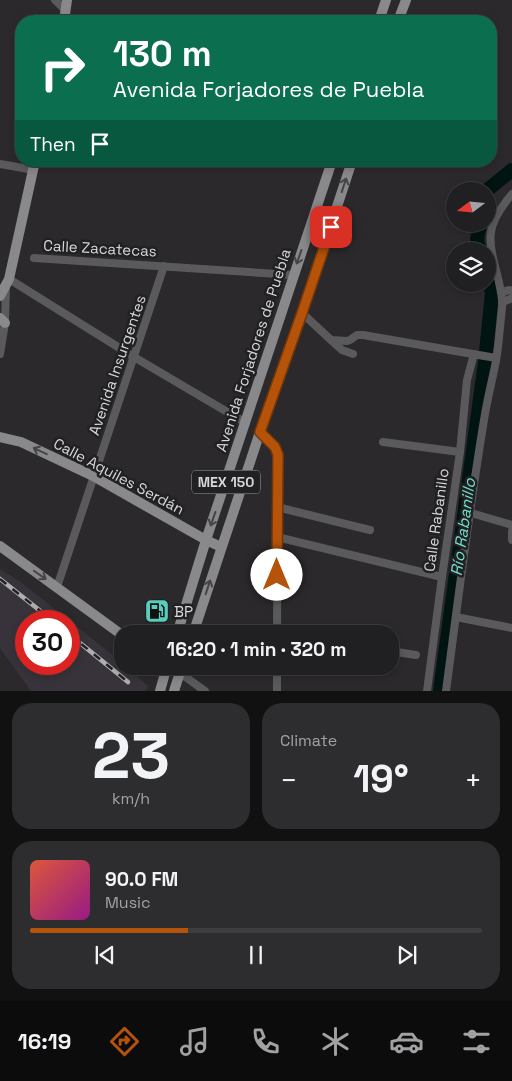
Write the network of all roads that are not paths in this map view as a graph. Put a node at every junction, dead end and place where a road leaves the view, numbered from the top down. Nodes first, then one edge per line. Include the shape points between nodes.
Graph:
1 (56, 0) edge
2 (386, 0) edge
3 (406, 0) edge
4 (66, 5) edge
5 (381, 15) edge
6 (400, 15) edge
7 (0, 164) edge
8 (15, 165) edge
9 (35, 167) edge
10 (330, 167) edge
11 (350, 167) edge
12 (512, 194) edge
13 (34, 258) dead end
14 (164, 266) junction
15 (294, 275) junction
16 (5, 287) edge
17 (512, 291) edge
18 (501, 292) junction
19 (512, 298) edge
20 (503, 302) junction
21 (302, 313) junction
22 (3, 321) edge
23 (331, 340) junction
24 (0, 354) edge
25 (353, 354) dead end
26 (474, 354) junction
27 (134, 357) junction
28 (496, 358) junction
29 (246, 424) junction
30 (260, 432) junction
31 (0, 437) edge
32 (383, 442) dead end
33 (460, 452) junction
34 (93, 476) junction
35 (277, 507) junction
36 (471, 513) junction
37 (512, 525) edge
38 (370, 530) dead end
39 (512, 531) edge
40 (277, 536) junction
41 (206, 540) junction
42 (512, 540) edge
43 (0, 546) edge
44 (221, 547) junction
45 (442, 578) junction
46 (57, 586) junction
47 (456, 617) junction
48 (180, 625) edge
49 (196, 625) edge
50 (277, 625) edge
51 (512, 628) edge
52 (114, 629) edge
53 (399, 653) edge
54 (416, 656) dead end
55 (164, 675) edge
56 (179, 675) edge
57 (187, 675) edge
58 (277, 675) edge
59 (160, 691) edge
60 (174, 691) edge
61 (205, 691) edge
62 (277, 691) edge
63 (427, 691) edge
64 (446, 691) edge

1 - 4 street
2 - 5 main road
3 - 6 main road
7 - 8 street
9 - 16 main road
10 -> 15 main road, Avenida Forjadores de Puebla / MEX 150
21 -> 11 main road, MEX 150
12 - 18 street via 498,212 490,235
13 - 14 street, Calle Zacatecas
14 - 15 street, Calle Zacatecas
14 - 27 street, Avenida Insurgentes
15 - 29 main road, Avenida Forjadores de Puebla / MEX 150
16 - 22 street
16 - 27 street
17 - 18 street
18 - 20 street
19 - 20 street
20 - 28 street
21 - 23 street
21 - 30 main road, MEX 150
22 - 24 street
23 - 25 street via 342,350
23 - 26 street via 347,341 362,335
26 - 28 street
26 - 33 street, Calle Rabanillo via 467,380
27 - 29 street
27 - 34 street, Avenida Insurgentes
28 - 36 street
29 -> 41 main road, Avenida Forjadores de Puebla / MEX 150
30 - 35 street via 277,451
30 - 44 main road, MEX 150
34 -> 31 main road, Calle Aquiles Serdán via 21,442
32 - 33 street
33 - 45 street, Calle Rabanillo
34 - 41 main road, Calle Aquiles Serdán
34 - 46 street, Avenida Insurgentes
35 - 38 street
35 - 40 street
36 - 37 street
36 - 47 street
39 - 42 street
40 - 45 street
40 - 50 street
41 - 44 main road, Calle Aquiles Serdán
41 - 48 main road, Avenida Forjadores de Puebla / MEX 150
43 -> 46 main road
49 -> 44 main road, MEX 150
45 - 63 street, Calle Rabanillo
46 - 52 main road
47 - 51 street
47 - 64 street
53 - 54 street
55 - 59 main road
56 - 60 main road
57 - 61 street
58 - 62 street

